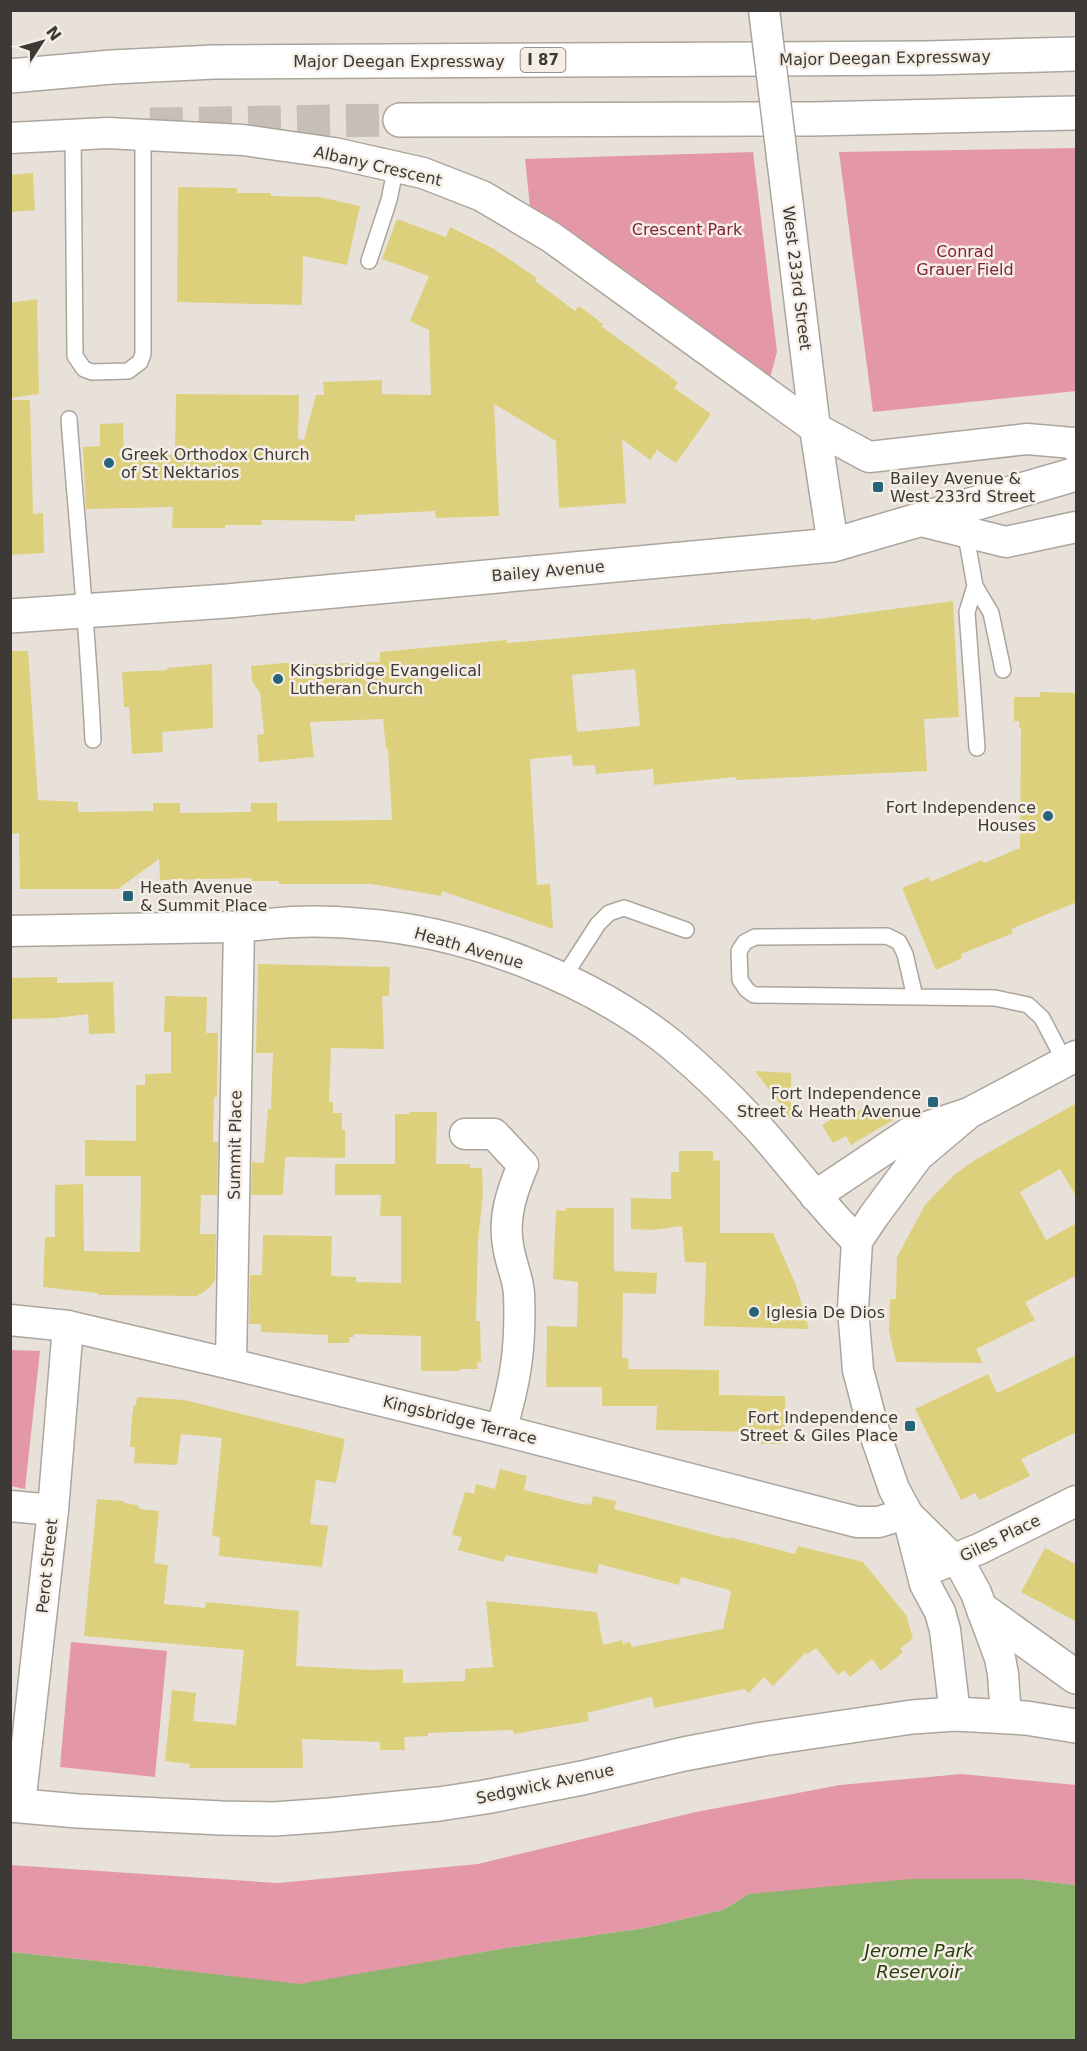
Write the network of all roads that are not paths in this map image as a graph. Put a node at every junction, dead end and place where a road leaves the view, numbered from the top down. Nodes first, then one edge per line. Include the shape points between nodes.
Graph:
1 (764, 10) edge
2 (1077, 54) edge
3 (10, 76) edge
4 (1077, 113) edge
5 (400, 120) tunnel mouth
6 (143, 134) junction
7 (73, 135) junction
8 (10, 138) edge
9 (396, 166) junction
10 (369, 261) dead end
11 (69, 419) dead end
12 (815, 428) junction
13 (1077, 447) edge
14 (1077, 474) edge
15 (964, 521) junction
16 (1077, 526) edge
17 (833, 545) junction
18 (975, 586) junction
19 (84, 611) junction
20 (10, 616) edge
21 (1003, 670) dead end
22 (93, 740) dead end
23 (978, 748) dead end
24 (239, 926) junction
25 (686, 930) dead end
26 (10, 931) edge
27 (563, 978) junction
28 (915, 997) junction
29 (1071, 1059) edge
30 (969, 1113) junction
31 (465, 1134) dead end
32 (814, 1196) junction
33 (857, 1240) junction
34 (10, 1320) edge
35 (68, 1326) junction
36 (231, 1364) junction
37 (501, 1430) junction
38 (1077, 1501) edge
39 (10, 1506) edge
40 (53, 1510) junction
41 (907, 1513) junction
42 (953, 1560) junction
43 (922, 1570) junction
44 (984, 1611) junction
45 (1077, 1677) edge
46 (955, 1714) junction
47 (1006, 1717) junction
48 (1077, 1726) edge
49 (15, 1805) edge

1 - 12 street, West 233rd Street, bridge
2 - 3 main road, Major Deegan Expressway / I 87 via 214,62
4 - 5 main road
6 - 7 street, Albany Crescent
6 - 7 lane via 143,354 140,362 128,371 92,372 84,369 75,356
6 - 9 street, Albany Crescent via 243,140
7 - 8 street, Albany Crescent
9 - 10 lane
9 - 12 street, Albany Crescent via 482,196 533,225
11 - 19 lane
12 - 13 street via 869,456 1027,439 1072,442
12 - 17 street, West 233rd Street
14 - 15 main road, Bailey Avenue
15 - 16 street via 1006,542
15 - 17 main road, Bailey Avenue via 921,521
15 - 18 lane
17 - 19 main road, Bailey Avenue
18 - 21 lane via 992,613
18 - 23 lane via 967,612
19 - 20 main road, Bailey Avenue
19 - 22 lane
24 - 26 street, Heath Avenue
24 - 27 street, Heath Avenue via 296,922 364,924 425,933 506,955
24 - 36 street, Summit Place
25 - 27 lane via 624,908 609,913
27 - 32 street, Heath Avenue via 621,1010 678,1050 763,1133
28 - 28 lane via 754,995 740,980 739,951 745,942 755,938 887,936 899,942 905,954
28 - 29 lane via 995,998 1028,1005
29 - 30 street
30 - 32 street via 909,1133
30 - 33 street via 918,1156
31 - 37 street via 494,1134 523,1165 507,1215 507,1245 519,1291 520,1340 513,1388
32 - 33 street, Heath Avenue
33 - 41 street via 853,1310 858,1370 880,1452
34 - 35 street, Kingsbridge Terrace
35 - 36 street, Kingsbridge Terrace
35 - 40 street, Perot Street
36 - 37 street, Kingsbridge Terrace
37 - 41 street, Kingsbridge Terrace via 857,1521 879,1522
38 - 42 street, Giles Place
39 - 40 street
40 - 49 street, Perot Street
41 - 42 street
41 - 43 street
42 - 43 street, Giles Place
42 - 44 street via 970,1580
43 - 46 street via 945,1630
44 - 45 main road
44 - 47 street via 1003,1674
46 - 47 main road, Sedgwick Avenue
46 - 49 main road, Sedgwick Avenue via 912,1717 722,1747 485,1797 330,1815 222,1818
47 - 48 main road, Sedgwick Avenue

